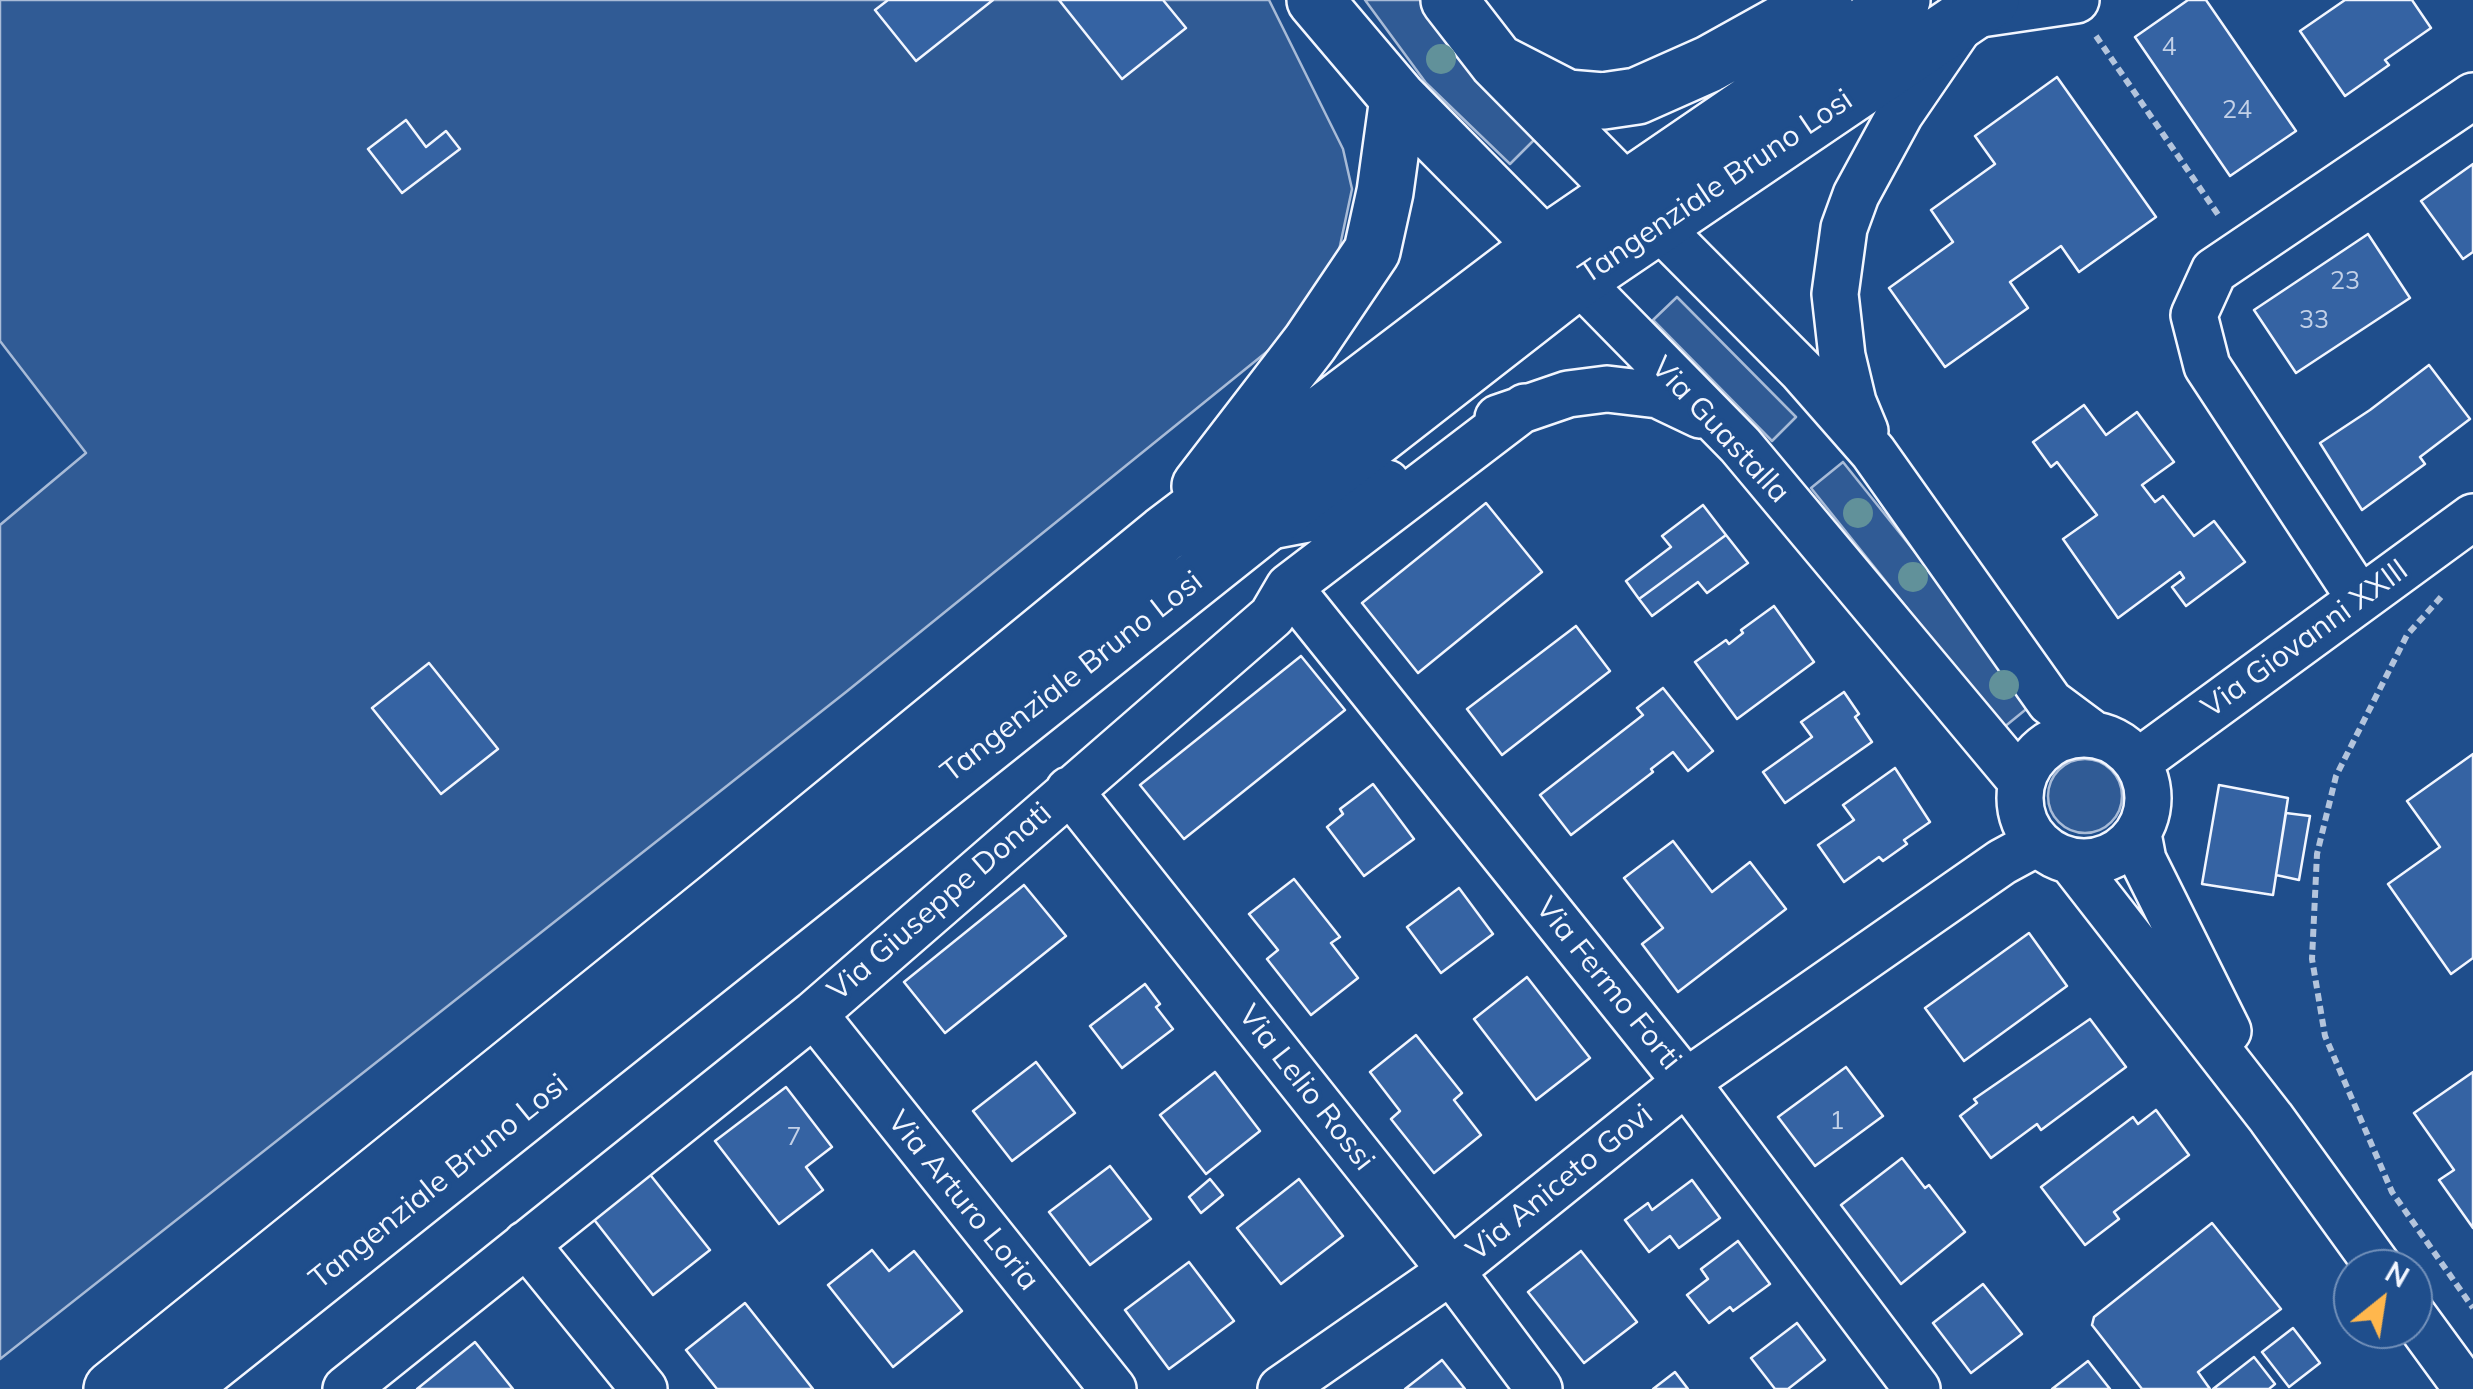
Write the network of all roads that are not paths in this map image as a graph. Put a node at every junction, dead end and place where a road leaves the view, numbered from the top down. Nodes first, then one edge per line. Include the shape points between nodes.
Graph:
1 (1315, 0) edge
2 (1449, 0) edge
3 (1824, 0) edge
4 (1902, 0) edge
5 (2074, 1) edge
6 (1979, 8) edge
7 (1497, 62) junction
8 (2473, 96) edge
9 (1398, 98) junction
10 (1642, 210) junction
11 (1561, 263) junction
12 (1525, 406) junction
13 (1740, 445) junction
14 (1873, 452) junction
15 (2473, 517) edge
16 (1260, 528) junction
17 (1164, 534) junction
18 (1290, 587) junction
19 (2360, 599) junction
20 (2093, 734) junction
21 (2138, 762) junction
22 (2022, 781) junction
23 (1069, 790) junction
24 (2138, 834) junction
25 (2054, 852) junction
26 (814, 1014) junction
27 (1686, 1082) junction
28 (2270, 1118) junction
29 (526, 1244) junction
30 (2365, 1249) edge
31 (1451, 1271) junction
32 (2433, 1342) edge
33 (112, 1389) edge
34 (180, 1389) edge
35 (346, 1389) edge
36 (644, 1389) edge
37 (1112, 1389) edge
38 (1282, 1389) edge
39 (1539, 1389) edge
40 (1917, 1389) edge
41 (2467, 1389) edge

1 - 9 main road, Via Guastalla
2 - 7 main road
3 - 7 main road via 1638,96 1567,98
4 - 10 main road, Tangenziale Bruno Losi
5 - 6 street
6 - 10 main road, Tangenziale Bruno Losi
6 - 14 street via 1900,114 1844,228 1835,294 1842,356
7 - 10 main road
8 - 19 street via 2214,271 2194,315 2207,366
9 - 11 main road, Via Guastalla
9 - 17 main road via 1372,251
10 - 11 main road, Tangenziale Bruno Losi
10 - 14 street
11 - 13 street, Via Guastalla
11 - 16 main road, Tangenziale Bruno Losi
11 - 17 main road, Tangenziale Bruno Losi
12 - 13 street via 1608,389 1658,395
12 - 16 street via 1455,436 1354,506
12 - 18 street, Via Giuseppe Donati
13 - 22 street, Via Guastalla
14 - 20 street via 2050,702
15 - 19 street, Via Giovanni XXIII
16 - 34 main road, Tangenziale Bruno Losi
17 - 33 main road, Tangenziale Bruno Losi
18 - 23 street, Via Giuseppe Donati via 1272,616
18 - 27 street, Via Fermo Forti
19 - 21 street, Via Giovanni XXIII
20 - 21 street via 2125,748
20 - 22 street via 2056,740 2029,764
21 - 24 street via 2149,798
22 - 25 street via 2027,830
23 - 26 street, Via Giuseppe Donati
23 - 31 street, Via Lelio Rossi
24 - 25 street via 2109,858 2090,863
24 - 28 street via 2143,860
25 - 27 street, Via Aniceto Govi via 2002,862
25 - 28 street
26 - 29 street, Via Giuseppe Donati
26 - 37 street, Via Arturo Loria
27 - 31 street, Via Aniceto Govi
27 - 40 street, Via Fermo Forti
28 - 30 street
29 - 35 street, Via Giuseppe Donati
29 - 36 street
31 - 38 street, Via Aniceto Govi
31 - 39 street, Via Lelio Rossi
32 - 41 street

